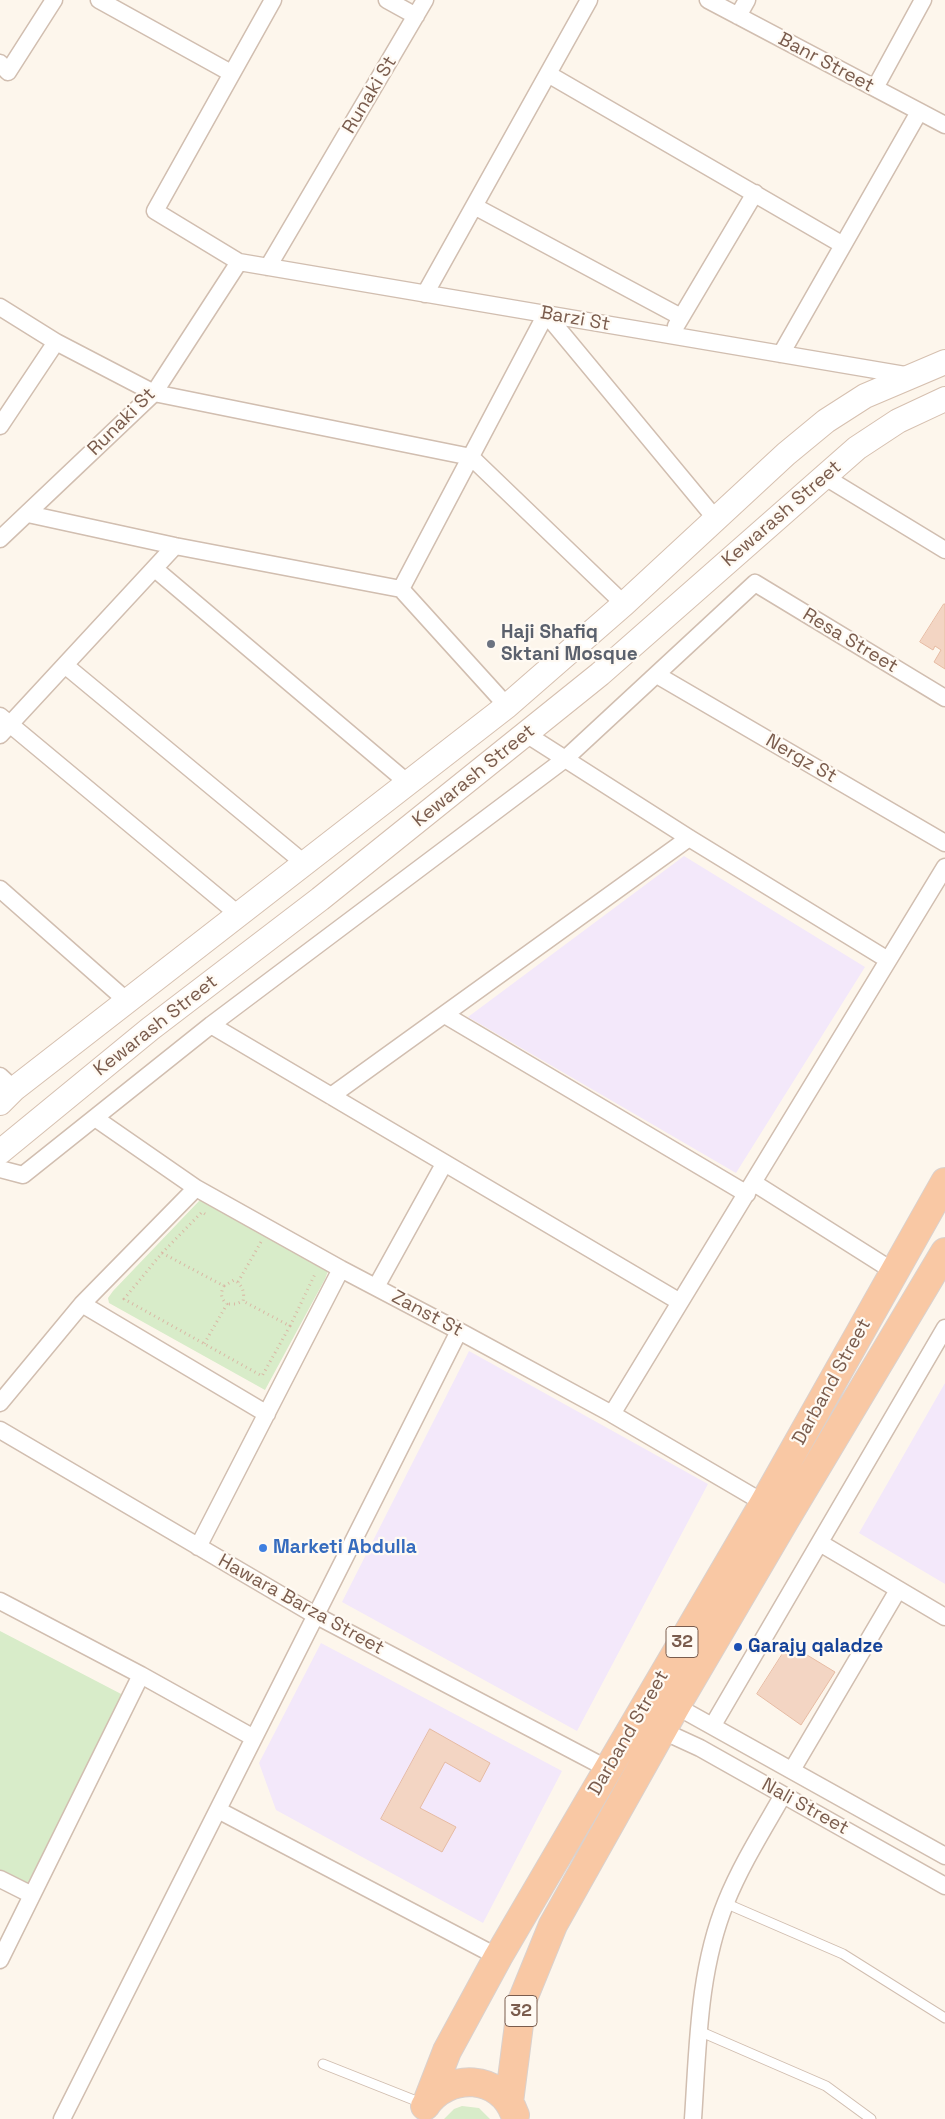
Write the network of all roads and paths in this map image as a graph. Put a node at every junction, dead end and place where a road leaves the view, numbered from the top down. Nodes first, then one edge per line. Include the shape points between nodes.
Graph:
1 (54, 0) edge
2 (99, 0) edge
3 (272, 0) edge
4 (387, 0) edge
5 (425, 0) edge
6 (589, 0) edge
7 (708, 0) edge
8 (747, 0) edge
9 (923, 0) edge
10 (416, 16) junction
11 (738, 16) junction
12 (4, 68) edge
13 (231, 73) junction
14 (548, 74) junction
15 (875, 88) junction
16 (919, 112) junction
17 (945, 126) edge
18 (755, 193) junction
19 (474, 206) junction
20 (843, 245) junction
21 (239, 262) junction
22 (268, 267) junction
23 (425, 294) junction
24 (0, 307) edge
25 (546, 314) junction
26 (681, 317) junction
27 (670, 335) junction
28 (56, 342) junction
29 (781, 354) junction
30 (945, 362) edge
31 (911, 376) junction
32 (154, 393) junction
33 (944, 400) edge
34 (0, 426) edge
35 (471, 457) junction
36 (825, 477) junction
37 (28, 514) junction
38 (715, 518) junction
39 (0, 540) edge
40 (175, 546) junction
41 (945, 550) edge
42 (155, 569) junction
43 (401, 589) junction
44 (624, 604) junction
45 (576, 644) junction
46 (66, 666) junction
47 (600, 674) junction
48 (657, 675) junction
49 (945, 698) edge
50 (508, 706) junction
51 (3, 725) edge
52 (526, 734) junction
53 (565, 759) junction
54 (408, 783) junction
55 (689, 838) junction
56 (945, 843) edge
57 (304, 864) junction
58 (945, 867) edge
59 (0, 889) edge
60 (238, 914) junction
61 (888, 960) junction
62 (127, 1001) junction
63 (444, 1015) junction
64 (211, 1025) junction
65 (5, 1089) edge
66 (331, 1096) junction
67 (95, 1118) junction
68 (0, 1152) edge
69 (444, 1164) junction
70 (0, 1169) edge
71 (945, 1182) edge
72 (196, 1188) junction
73 (750, 1189) junction
74 (211, 1217) dead end
75 (253, 1238) dead end
76 (261, 1242) junction
77 (269, 1246) dead end
78 (945, 1252) edge
79 (162, 1253) junction
80 (309, 1268) dead end
81 (341, 1269) junction
82 (893, 1271) junction
83 (238, 1282) junction
84 (224, 1286) junction
85 (376, 1287) junction
86 (243, 1301) junction
87 (680, 1302) junction
88 (82, 1304) junction
89 (227, 1304) junction
90 (290, 1326) junction
91 (945, 1328) edge
92 (459, 1331) junction
93 (204, 1344) junction
94 (0, 1403) edge
95 (267, 1414) junction
96 (612, 1414) junction
97 (0, 1430) edge
98 (764, 1503) junction
99 (820, 1543) junction
100 (198, 1546) junction
101 (898, 1590) junction
102 (0, 1601) edge
103 (315, 1615) junction
104 (945, 1617) edge
105 (141, 1675) junction
106 (676, 1706) junction
107 (713, 1725) junction
108 (663, 1731) junction
109 (254, 1738) junction
110 (608, 1769) junction
111 (792, 1770) junction
112 (783, 1795) junction
113 (218, 1810) junction
114 (945, 1856) edge
115 (0, 1879) edge
116 (945, 1886) edge
117 (32, 1895) junction
118 (725, 1903) junction
119 (498, 1957) junction
120 (0, 1960) edge
121 (945, 2018) edge
122 (699, 2031) junction
123 (322, 2064) dead end
124 (513, 2110) edge
125 (423, 2112) edge
126 (62, 2119) edge
127 (693, 2119) edge
128 (871, 2119) edge

1 - 12 street
2 - 13 street
3 - 13 street
4 - 10 street
5 - 10 street, Runaki St
6 - 14 street
7 - 11 street, Banr Street
8 - 11 street
9 - 15 street
10 - 22 street, Runaki St
11 - 15 street, Banr Street
13 - 21 street via 155,211
14 - 18 street
14 - 19 street
15 - 16 street, Banr Street
16 - 17 street, Banr Street
16 - 20 street
18 - 20 street
18 - 26 street
19 - 23 street
19 - 26 street
20 - 29 street
21 - 22 street, Barzi St
21 - 32 street, Runaki St
22 - 23 street, Barzi St
23 - 25 street, Barzi St
24 - 28 street
25 - 27 street, Barzi St
25 - 35 street
25 - 38 street
26 - 27 street
27 - 29 street, Barzi St
28 - 32 street
28 - 34 street
29 - 31 street, Barzi St
30 - 31 main road, Kewarash Street
31 - 38 main road, Kewarash Street via 865,396 826,421
32 - 35 street
32 - 37 street, Runaki St
33 - 36 main road, Kewarash Street via 898,421 856,448
35 - 43 street
35 - 44 street
36 - 41 street
36 - 47 main road, Kewarash Street
37 - 39 street, Runaki St
37 - 40 street
38 - 44 main road, Kewarash Street
40 - 42 street
40 - 43 street
42 - 46 street
42 - 54 street
43 - 50 street
44 - 45 main road, Kewarash Street
45 - 47 main road
45 - 50 main road, Kewarash Street
46 - 51 street
46 - 57 street
47 - 52 main road, Kewarash Street
48 - 49 street, Resa Street via 755,583
48 - 53 street
48 - 56 street, Nergz St
50 - 54 main road, Kewarash Street
51 - 60 street
52 - 53 street
52 - 68 main road, Kewarash Street via 320,899 150,1029
53 - 55 street
53 - 64 street
54 - 57 main road, Kewarash Street
55 - 61 street
55 - 63 street
57 - 60 main road, Kewarash Street
58 - 61 street
59 - 62 street
60 - 62 main road, Kewarash Street
61 - 73 street
62 - 65 main road, Kewarash Street
63 - 66 street
63 - 73 street
64 - 66 street
64 - 67 street
66 - 69 street
67 - 70 street via 23,1175
67 - 72 street, Zanst St
69 - 85 street
69 - 87 street
71 - 82 highway, Darband Street / 32
72 - 81 street, Zanst St
72 - 88 street
73 - 82 street
73 - 87 street
74 - 79 path via 202,1212
75 - 76 path
76 - 77 path
76 - 83 path
78 - 106 highway, Darband Street / 32
79 - 84 path
79 - 93 path via 124,1299
80 - 90 path via 316,1272
81 - 85 street, Zanst St
81 - 95 street
82 - 98 highway, Darband Street / 32
83 - 84 path via 234,1280
83 - 86 path via 244,1292
84 - 89 path via 221,1294
85 - 92 street, Zanst St
86 - 89 path
86 - 90 path
87 - 96 street
88 - 94 street
88 - 95 street
89 - 93 path
90 - 93 path via 262,1376
91 - 99 street
92 - 96 street, Zanst St
92 - 103 street
95 - 100 street
96 - 98 street, Zanst St
97 - 100 street, Hawara Barza Street
98 - 110 highway, Darband Street / 32
99 - 101 street
99 - 107 street
100 - 103 street, Hawara Barza Street
101 - 104 street
101 - 111 street
102 - 105 street
103 - 109 street
103 - 110 street, Hawara Barza Street
105 - 109 street
105 - 117 street
106 - 107 street, Nali Street
106 - 108 highway, Darband Street / 32
107 - 111 street, Nali Street
108 - 112 street, Nali Street
108 - 124 highway, Darband Street / 32 via 553,1925 522,2001
109 - 113 street
110 - 119 highway, Darband Street / 32
111 - 114 street, Nali Street
112 - 116 street, Nali Street
112 - 118 street
113 - 119 street
113 - 126 street
115 - 117 street
117 - 120 street
118 - 121 lane via 843,1954
118 - 122 street via 707,1966
119 - 125 highway, Darband Street / 32 via 447,2051
122 - 127 street
122 - 128 lane via 826,2086
123 - 125 lane
124 - 125 highway, 32 via 493,2088 472,2081 450,2084 432,2096

